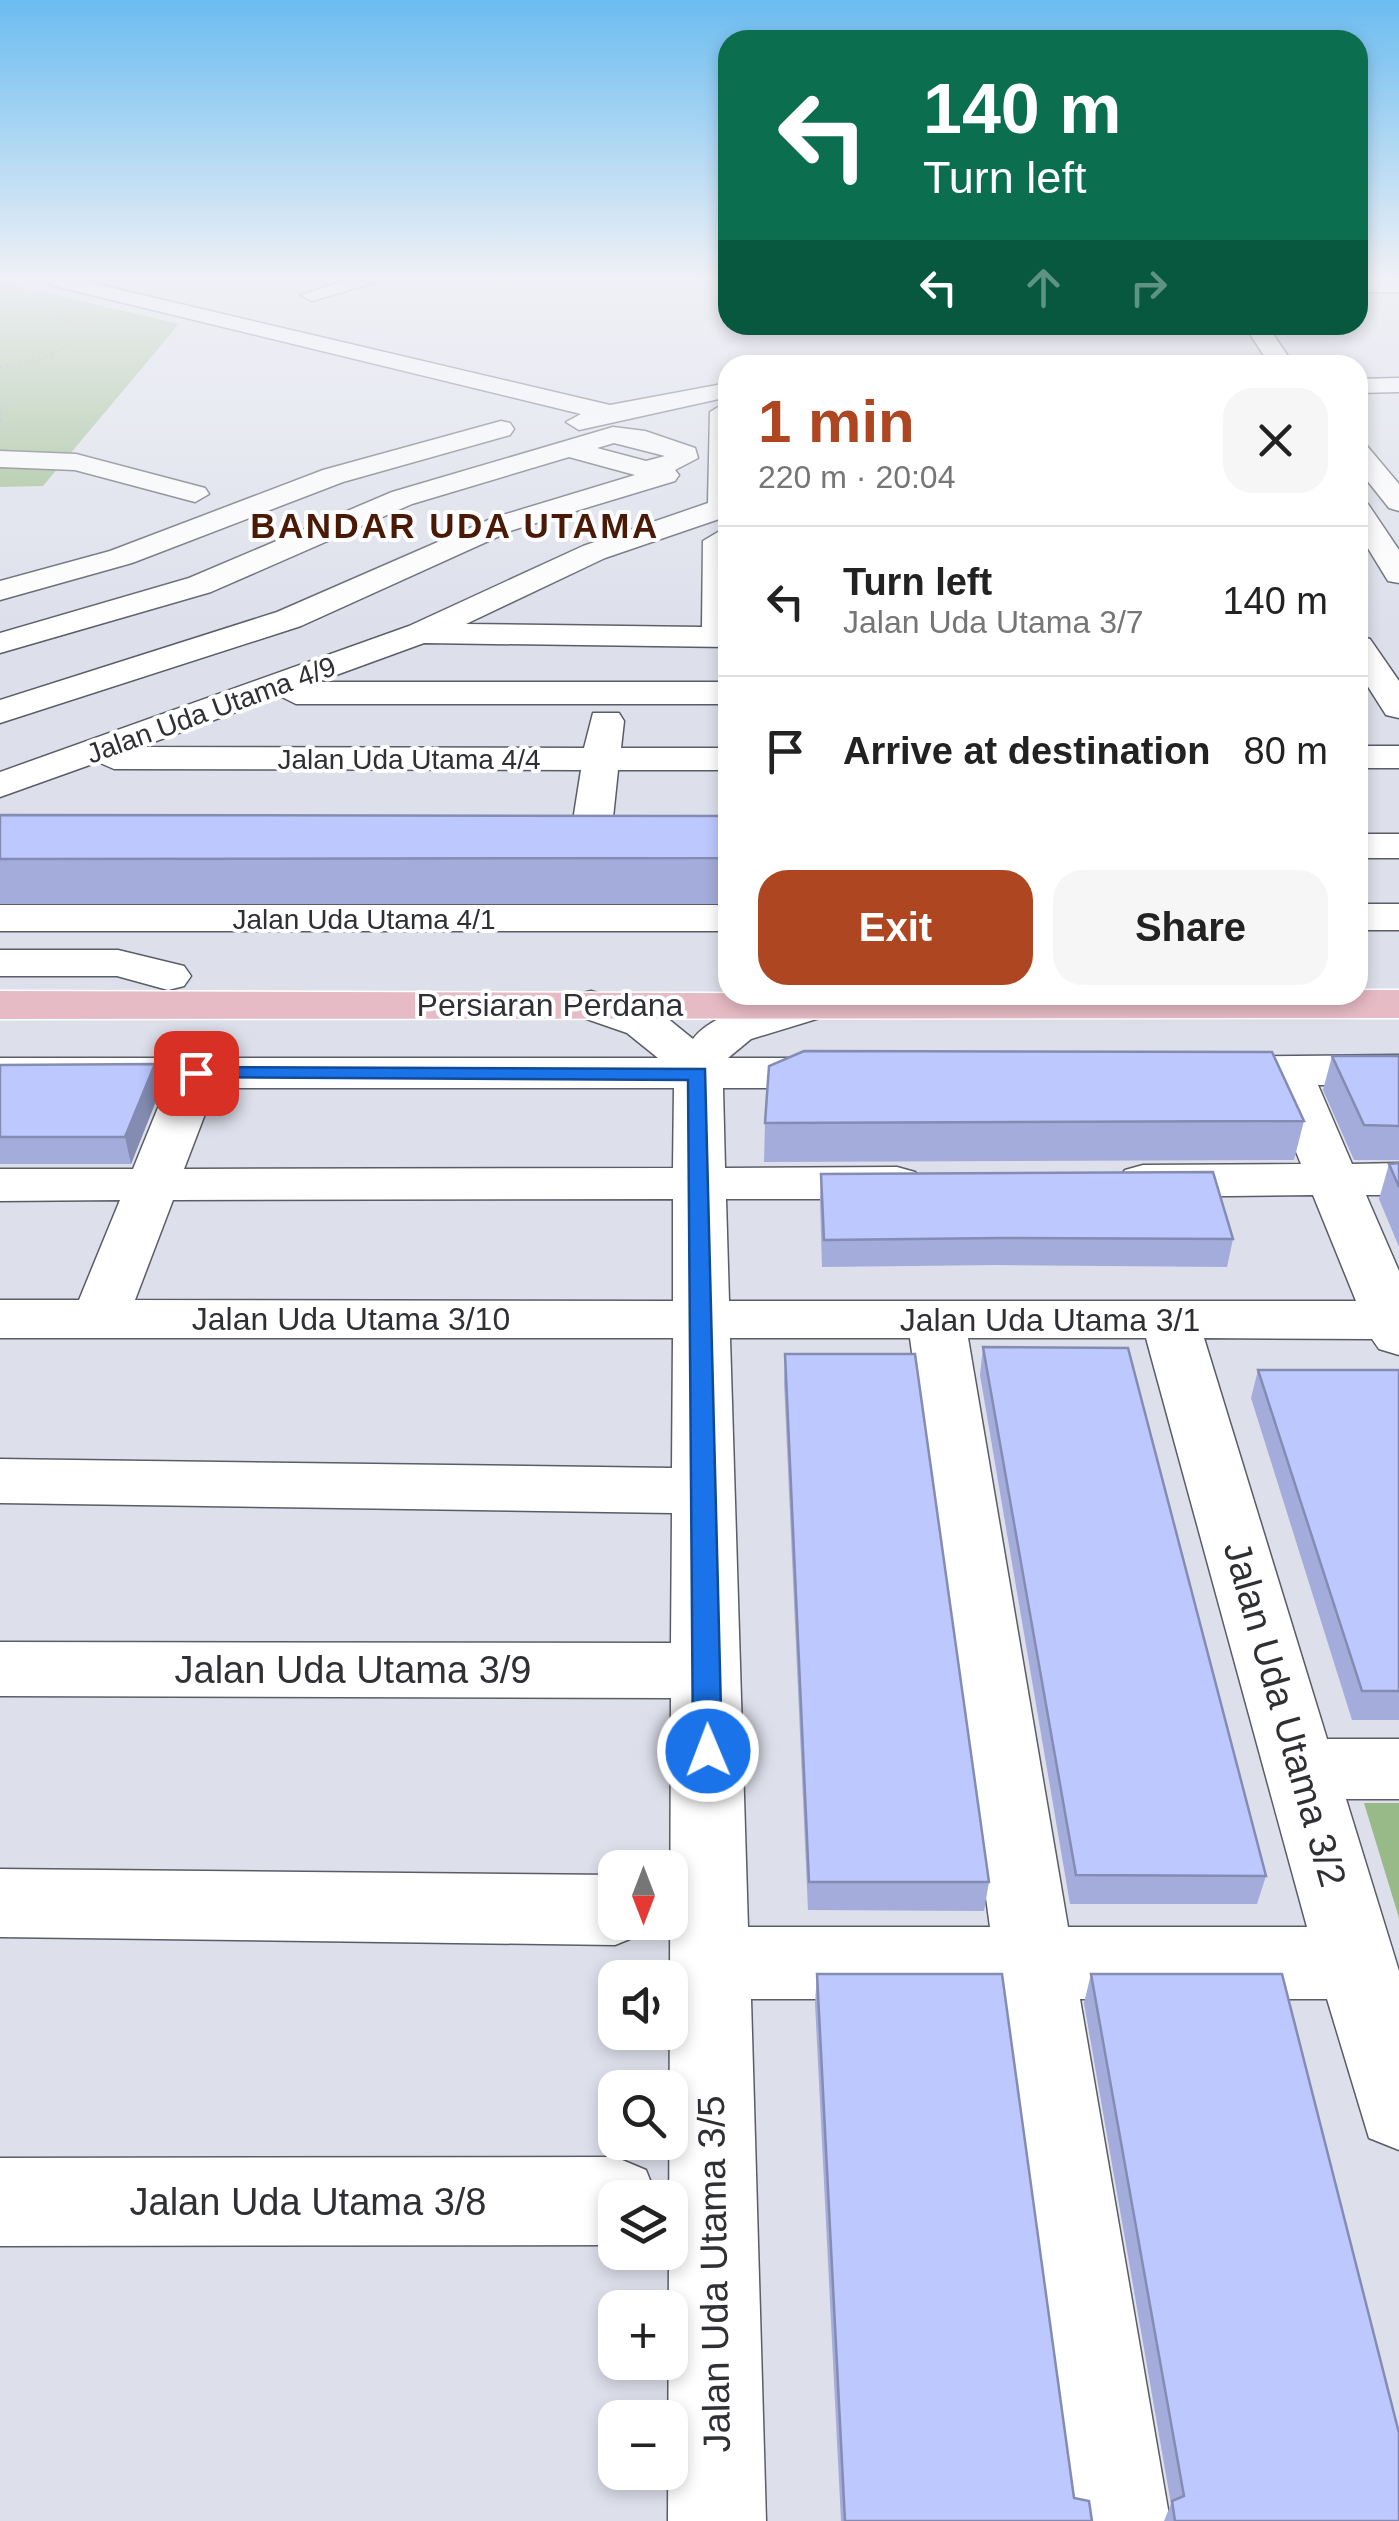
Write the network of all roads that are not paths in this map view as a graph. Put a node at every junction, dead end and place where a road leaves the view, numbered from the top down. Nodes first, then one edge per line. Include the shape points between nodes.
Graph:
1 (530, 398) edge
2 (531, 398) edge
3 (561, 398) edge
4 (637, 398) edge
5 (672, 398) edge
6 (540, 400) junction
7 (610, 406) junction
8 (567, 448) junction
9 (718, 449) edge
10 (477, 452) junction
11 (0, 459) edge
12 (511, 464) junction
13 (1368, 464) edge
14 (647, 470) junction
15 (425, 491) junction
16 (195, 494) dead end
17 (1399, 502) edge
18 (718, 506) edge
19 (494, 516) junction
20 (1368, 533) edge
21 (637, 538) junction
22 (718, 542) edge
23 (120, 557) junction
24 (0, 562) edge
25 (216, 578) junction
26 (1390, 584) edge
27 (0, 591) edge
28 (293, 602) junction
29 (0, 614) edge
30 (420, 634) junction
31 (618, 637) junction
32 (718, 637) edge
33 (0, 643) edge
34 (1368, 668) edge
35 (263, 693) junction
36 (610, 693) junction
37 (718, 693) edge
38 (0, 697) edge
39 (1382, 698) edge
40 (0, 712) edge
41 (91, 754) junction
42 (1399, 757) edge
43 (718, 758) edge
44 (1368, 758) edge
45 (601, 759) junction
46 (0, 785) edge
47 (1368, 826) edge
48 (1399, 826) edge
49 (592, 834) edge
50 (1368, 846) edge
51 (1399, 846) edge
52 (216, 874) edge
53 (1399, 917) edge
54 (0, 918) edge
55 (718, 918) edge
56 (1368, 918) edge
57 (199, 919) junction
58 (0, 963) edge
59 (0, 976) edge
60 (168, 976) junction
61 (718, 976) edge
62 (1368, 976) edge
63 (1399, 976) edge
64 (718, 1004) edge
65 (1368, 1004) edge
66 (1399, 1004) edge
67 (0, 1005) edge
68 (591, 1005) junction
69 (814, 1005) edge
70 (698, 1070) junction
71 (1399, 1070) edge
72 (1287, 1071) junction
73 (0, 1072) edge
74 (1169, 1072) edge
75 (196, 1073) junction
76 (893, 1073) edge
77 (1332, 1179) junction
78 (1399, 1179) edge
79 (1096, 1182) edge
80 (938, 1183) edge
81 (0, 1185) edge
82 (700, 1185) junction
83 (154, 1186) junction
84 (0, 1319) edge
85 (100, 1319) junction
86 (702, 1320) junction
87 (936, 1320) junction
88 (1170, 1320) junction
89 (1397, 1325) edge
90 (0, 1481) edge
91 (704, 1490) junction
92 (0, 1668) edge
93 (706, 1671) junction
94 (1301, 1769) junction
95 (1399, 1769) edge
96 (0, 1903) edge
97 (598, 1910) edge
98 (696, 1928) edge
99 (1034, 1963) junction
100 (1356, 1963) junction
101 (1399, 2109) edge
102 (598, 2201) edge
103 (692, 2201) edge
104 (0, 2202) edge
105 (717, 2521) edge
106 (1120, 2521) edge

1 - 6 street
2 - 6 street
3 - 6 street
4 - 7 street
5 - 7 street
6 - 7 street
6 - 7 street
6 - 23 street
7 - 10 street
8 - 12 street
8 - 14 street
8 - 14 street via 613,435 686,454
9 - 40 street via 700,464 503,524 290,619
10 - 12 street
10 - 29 street
11 - 16 street via 76,462
12 - 15 street
13 - 17 street
14 - 19 street
15 - 19 street
15 - 25 street
18 - 21 street, Jalan Uda Utama 4/9
19 - 28 street
20 - 26 street
21 - 22 street
21 - 30 street, Jalan Uda Utama 4/9
23 - 24 street via 72,549
23 - 27 street
25 - 28 street
25 - 33 street
28 - 38 street
30 - 31 street
30 - 35 street, Jalan Uda Utama 4/9
31 - 32 street
31 - 36 street
34 - 39 street
35 - 36 street
35 - 41 street, Jalan Uda Utama 4/9
36 - 37 street
36 - 45 street
41 - 45 street, Jalan Uda Utama 4/4 via 126,760
41 - 46 street, Jalan Uda Utama 4/9
42 - 44 street
43 - 45 street, Jalan Uda Utama 4/4
45 - 49 street
47 - 48 street
50 - 51 street
52 - 57 street
53 - 56 street
54 - 57 street, Jalan Uda Utama 4/1
55 - 57 street, Jalan Uda Utama 4/1
58 - 60 street via 118,963
59 - 60 main road, Persiaran Perdana
60 - 61 main road, Persiaran Perdana
62 - 63 main road
64 - 68 main road, Persiaran Perdana
65 - 66 main road, Persiaran Perdana
67 - 68 main road, Persiaran Perdana
68 - 70 street via 644,1023
69 - 70 street via 734,1029 717,1039
70 - 75 street
70 - 76 street
70 - 82 street, Jalan Uda Utama 3/5
71 - 72 street
72 - 74 street
72 - 77 street
73 - 75 street
75 - 83 street
77 - 78 street
77 - 79 street
77 - 89 street
80 - 82 street
81 - 83 street
82 - 83 street
82 - 86 street, Jalan Uda Utama 3/5
83 - 85 street
84 - 85 street, Jalan Uda Utama 3/10
85 - 86 street, Jalan Uda Utama 3/10
86 - 87 street, Jalan Uda Utama 3/1
86 - 91 street, Jalan Uda Utama 3/5
87 - 88 street, Jalan Uda Utama 3/1
87 - 99 street
88 - 89 street, Jalan Uda Utama 3/1
88 - 94 street, Jalan Uda Utama 3/2
90 - 91 street
91 - 93 street, Jalan Uda Utama 3/5
92 - 93 street, Jalan Uda Utama 3/9
93 - 98 street, Jalan Uda Utama 3/5
94 - 95 street
94 - 100 street, Jalan Uda Utama 3/2
96 - 97 street
98 - 99 street
98 - 103 street, Jalan Uda Utama 3/5
99 - 100 street
99 - 106 street
100 - 101 street, Jalan Uda Utama 3/2
102 - 104 street, Jalan Uda Utama 3/8
103 - 105 street, Jalan Uda Utama 3/5

